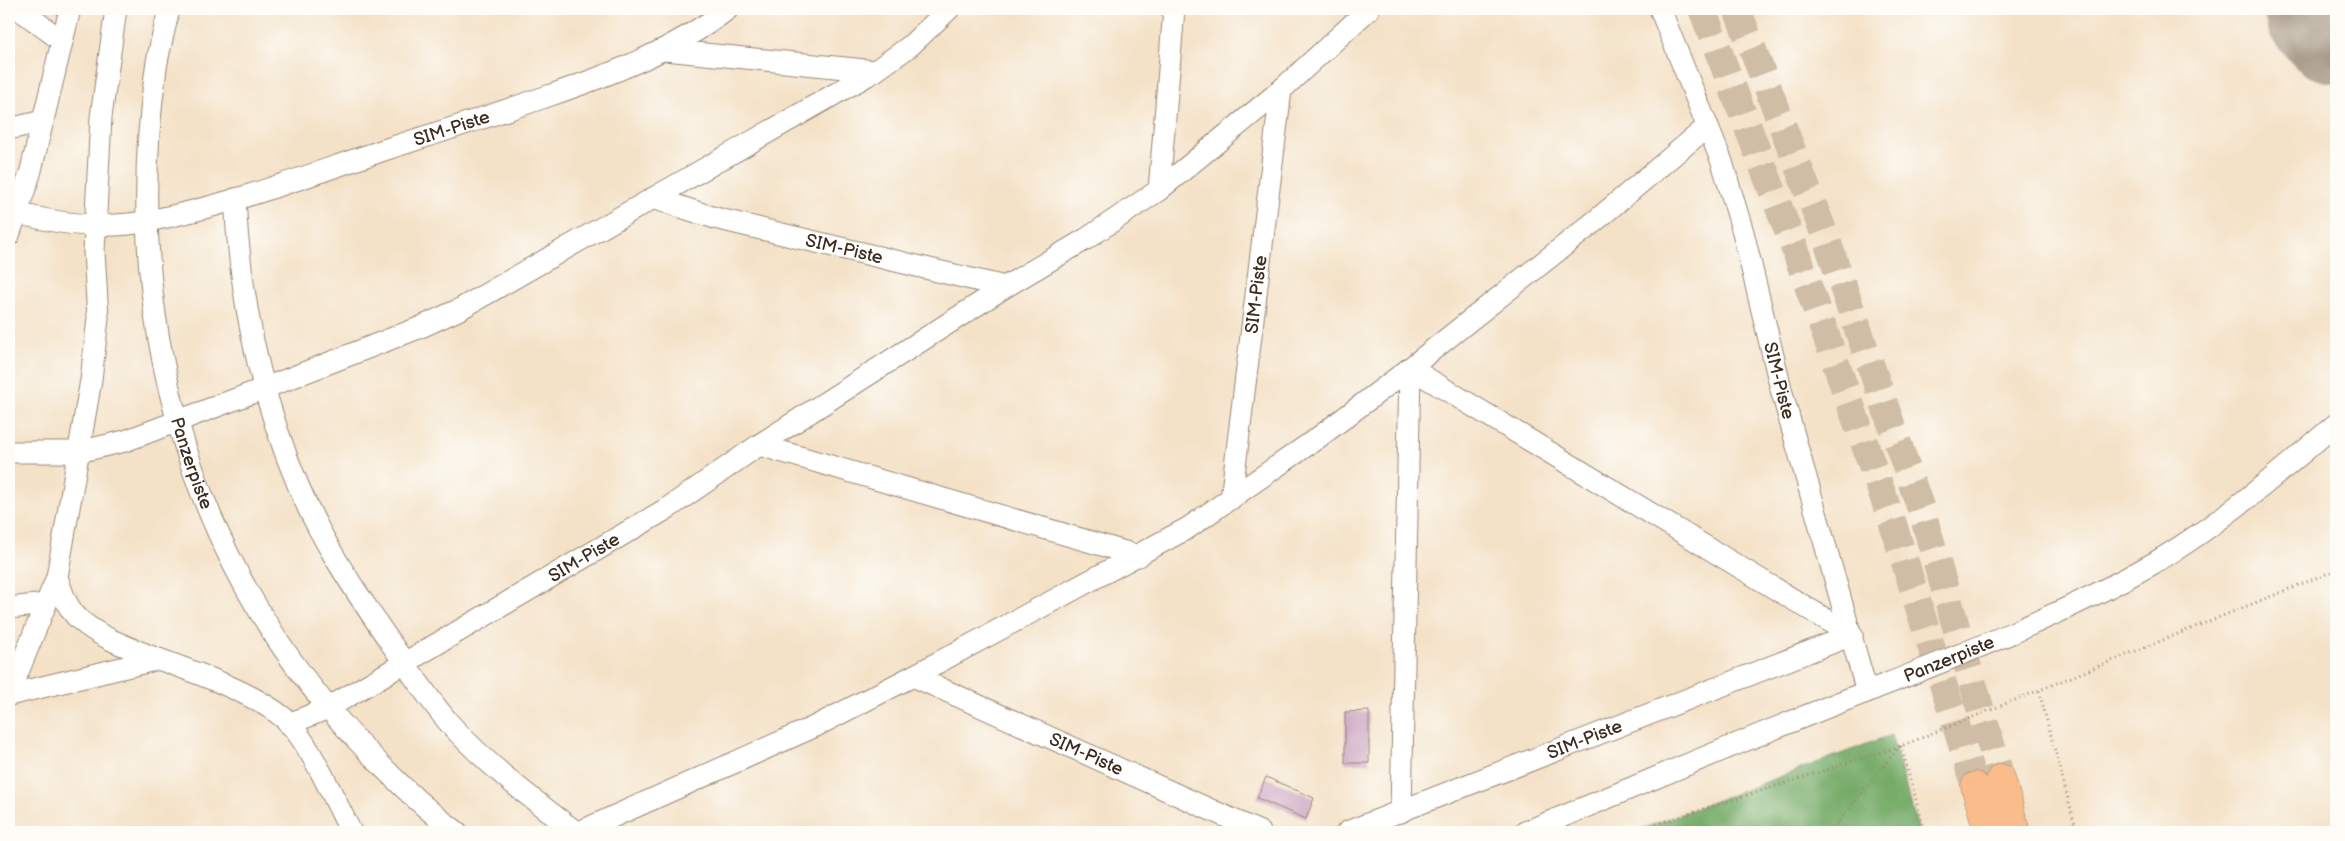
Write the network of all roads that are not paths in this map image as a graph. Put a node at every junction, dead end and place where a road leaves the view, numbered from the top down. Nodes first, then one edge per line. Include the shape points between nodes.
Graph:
1 (19, 9) edge
2 (70, 9) edge
3 (116, 9) edge
4 (169, 9) edge
5 (728, 9) edge
6 (949, 9) edge
7 (1174, 9) edge
8 (1369, 9) edge
9 (1660, 9) edge
10 (62, 41) junction
11 (665, 50) junction
12 (874, 71) junction
13 (1281, 90) junction
14 (43, 121) junction
15 (1708, 126) junction
16 (9, 129) edge
17 (1158, 190) junction
18 (653, 198) junction
19 (235, 199) junction
20 (17, 213) junction
21 (146, 222) junction
22 (95, 225) junction
23 (9, 235) edge
24 (1005, 287) junction
25 (1410, 368) junction
26 (265, 388) junction
27 (177, 420) junction
28 (2336, 424) edge
29 (759, 444) junction
30 (9, 452) edge
31 (78, 452) junction
32 (1231, 499) junction
33 (1139, 556) junction
34 (57, 577) junction
35 (46, 604) junction
36 (9, 608) edge
37 (1852, 635) junction
38 (159, 659) junction
39 (405, 664) junction
40 (913, 676) junction
41 (1867, 692) junction
42 (9, 695) edge
43 (328, 708) junction
44 (289, 724) junction
45 (2001, 778) tunnel mouth
46 (1975, 786) tunnel mouth
47 (1401, 812) junction
48 (343, 830) edge
49 (457, 832) edge
50 (578, 832) edge
51 (1260, 832) edge
52 (1347, 832) edge
53 (1525, 832) edge
54 (1988, 832) edge
55 (2016, 832) edge

1 - 10 street
2 - 10 street
3 - 22 street via 101,117
4 - 21 street, Panzerpiste via 156,66 147,155
5 - 11 street, SIM-Piste via 702,29
6 - 12 street via 910,46
7 - 17 street
8 - 13 street, SIM-Piste
9 - 15 street, SIM-Piste
10 - 14 street
11 - 12 street, SIM-Piste
11 - 19 street, SIM-Piste via 589,82
12 - 18 street
13 - 17 street, SIM-Piste
13 - 32 street, SIM-Piste
14 - 16 street
14 - 20 street
15 - 25 street via 1594,222
15 - 37 street, SIM-Piste via 1743,232 1782,393
17 - 24 street, SIM-Piste via 1086,239
18 - 24 street, SIM-Piste via 715,218
18 - 26 street via 460,310
19 - 21 street, SIM-Piste
19 - 26 street via 238,254
20 - 22 street, SIM-Piste via 54,223
20 - 23 street
21 - 22 street, SIM-Piste
21 - 27 street, Panzerpiste via 157,336
22 - 31 street via 98,318
24 - 29 street, SIM-Piste
25 - 32 street
25 - 37 street
25 - 47 street
26 - 27 street
26 - 39 street via 298,485 326,542
27 - 31 street via 125,441
27 - 43 street, Panzerpiste via 211,515 236,568 290,660
28 - 41 street, Panzerpiste via 2203,531 2156,562 2103,591 1987,644
29 - 33 street
29 - 39 street, SIM-Piste via 668,508
30 - 31 street
31 - 34 street
32 - 33 street
33 - 40 street
34 - 35 street
34 - 38 street via 64,597 79,619 109,640
35 - 36 street
35 - 42 street
37 - 41 street, SIM-Piste
37 - 47 street, SIM-Piste
38 - 42 street
38 - 44 street via 211,678 284,718
39 - 43 street, SIM-Piste
39 - 50 street via 450,724 503,776
40 - 50 street via 816,726
40 - 51 street, SIM-Piste
41 - 53 street, Panzerpiste
43 - 44 street, SIM-Piste
43 - 49 street, Panzerpiste via 384,769
44 - 48 street via 300,735
45 - 55 highway
46 - 54 highway
47 - 52 street, SIM-Piste

